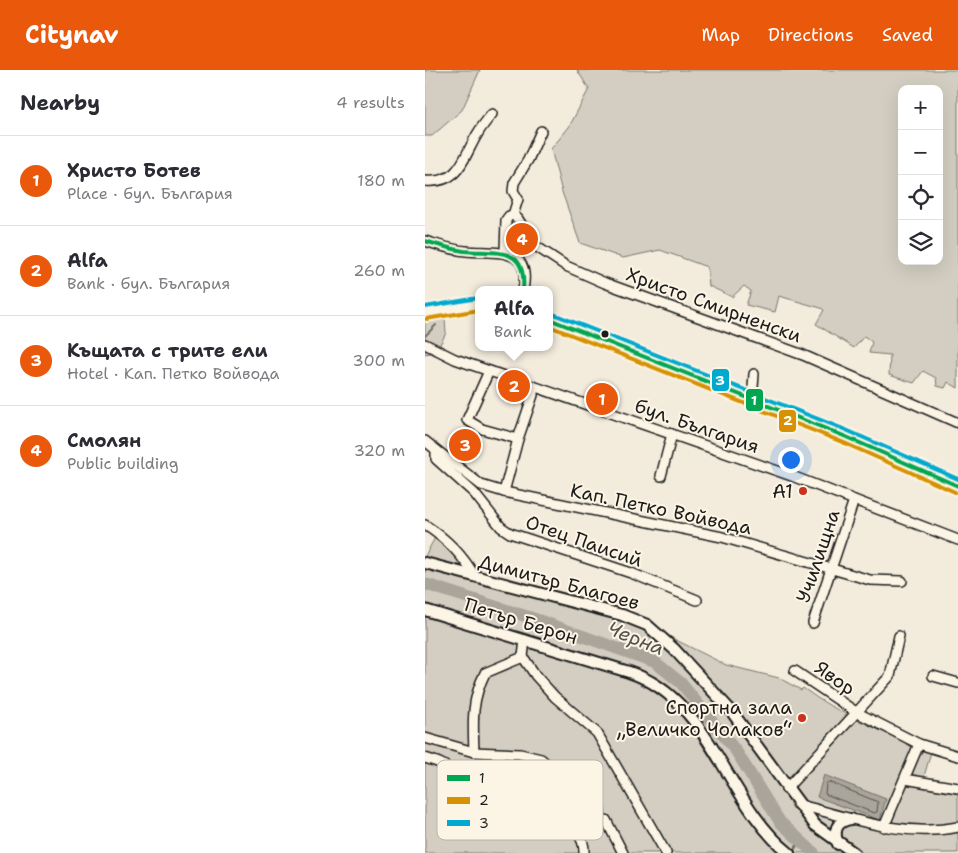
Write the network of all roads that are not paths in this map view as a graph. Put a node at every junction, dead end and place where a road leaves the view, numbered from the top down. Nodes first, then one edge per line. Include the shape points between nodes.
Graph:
1 (492, 114) dead end
2 (541, 131) dead end
3 (425, 181) edge
4 (513, 215) junction
5 (425, 240) edge
6 (505, 252) junction
7 (524, 286) edge
8 (475, 305) edge
9 (425, 313) edge
10 (553, 321) edge
11 (425, 344) edge
12 (489, 371) junction
13 (755, 374) dead end
14 (533, 387) junction
15 (751, 400) junction
16 (958, 423) edge
17 (672, 434) junction
18 (518, 439) junction
19 (425, 441) edge
20 (436, 450) junction
21 (661, 476) dead end
22 (958, 486) edge
23 (504, 492) junction
24 (854, 500) junction
25 (425, 525) edge
26 (958, 540) edge
27 (425, 563) edge
28 (831, 568) junction
29 (475, 577) junction
30 (902, 581) dead end
31 (697, 600) dead end
32 (425, 610) edge
33 (813, 623) dead end
34 (899, 636) dead end
35 (525, 640) junction
36 (523, 657) junction
37 (795, 671) dead end
38 (933, 676) dead end
39 (958, 683) edge
40 (856, 712) junction
41 (425, 738) edge
42 (919, 744) junction
43 (474, 752) junction
44 (958, 756) edge
45 (425, 758) edge
46 (542, 760) edge
47 (437, 762) edge
48 (905, 779) junction
49 (958, 788) edge
50 (786, 789) junction
51 (797, 804) junction
52 (851, 818) junction
53 (607, 820) dead end
54 (884, 826) junction
55 (958, 827) edge
56 (583, 840) edge
57 (840, 845) junction
58 (584, 853) edge
59 (623, 853) edge
60 (666, 853) edge
61 (789, 853) edge
62 (853, 853) edge

1 - 3 street via 478,132 459,170 439,181
2 - 4 street via 513,183 518,200
4 - 6 street via 506,220
4 - 16 street, Христо Смирненски via 534,245 566,266 803,355
5 - 6 street via 460,250
6 - 7 street via 515,256 520,263
8 - 9 street
10 - 15 street
11 - 12 street, бул. България
12 - 14 street, бул. България
12 - 18 street via 467,420 483,429
13 - 15 street
14 - 17 street, бул. България
14 - 18 street
15 - 22 street
17 - 21 street
17 - 24 street, бул. България
18 - 23 street
19 - 20 street, Кап. Петко Войвода
20 - 23 street, Кап. Петко Войвода via 481,485
20 - 31 street, Отец Паисий via 436,460 474,493 501,527 510,533 631,573
23 - 28 street, Кап. Петко Войвода via 722,537
24 - 26 street, бул. България
24 - 28 street, Училищна
25 - 29 street via 450,543
27 - 29 main road, Димитър Благоев
28 - 30 street, Кап. Петко Войвода via 870,580
28 - 33 street, Училищна
29 - 50 main road, Димитър Благоев via 622,615 647,625 724,703
32 - 35 main road, Петър Берон
34 - 40 street via 890,676
35 - 36 street
35 - 61 main road, Петър Берон via 636,675 664,691 691,717 753,812
36 - 43 street via 485,674 476,691
36 - 60 street via 555,697 597,733
37 - 40 street, Явор
38 - 39 street
40 - 42 street, Явор
40 - 50 street
41 - 43 street
42 - 44 street, Явор
42 - 48 street
43 - 46 street via 520,754
45 - 47 street
48 - 49 street
48 - 54 street
50 - 51 main road, Димитър Благоев
51 - 52 street
51 - 57 main road via 815,825
52 - 54 street
52 - 57 main road via 837,826 835,833
53 - 59 street
54 - 55 street via 901,830
56 - 58 street
57 - 62 main road

